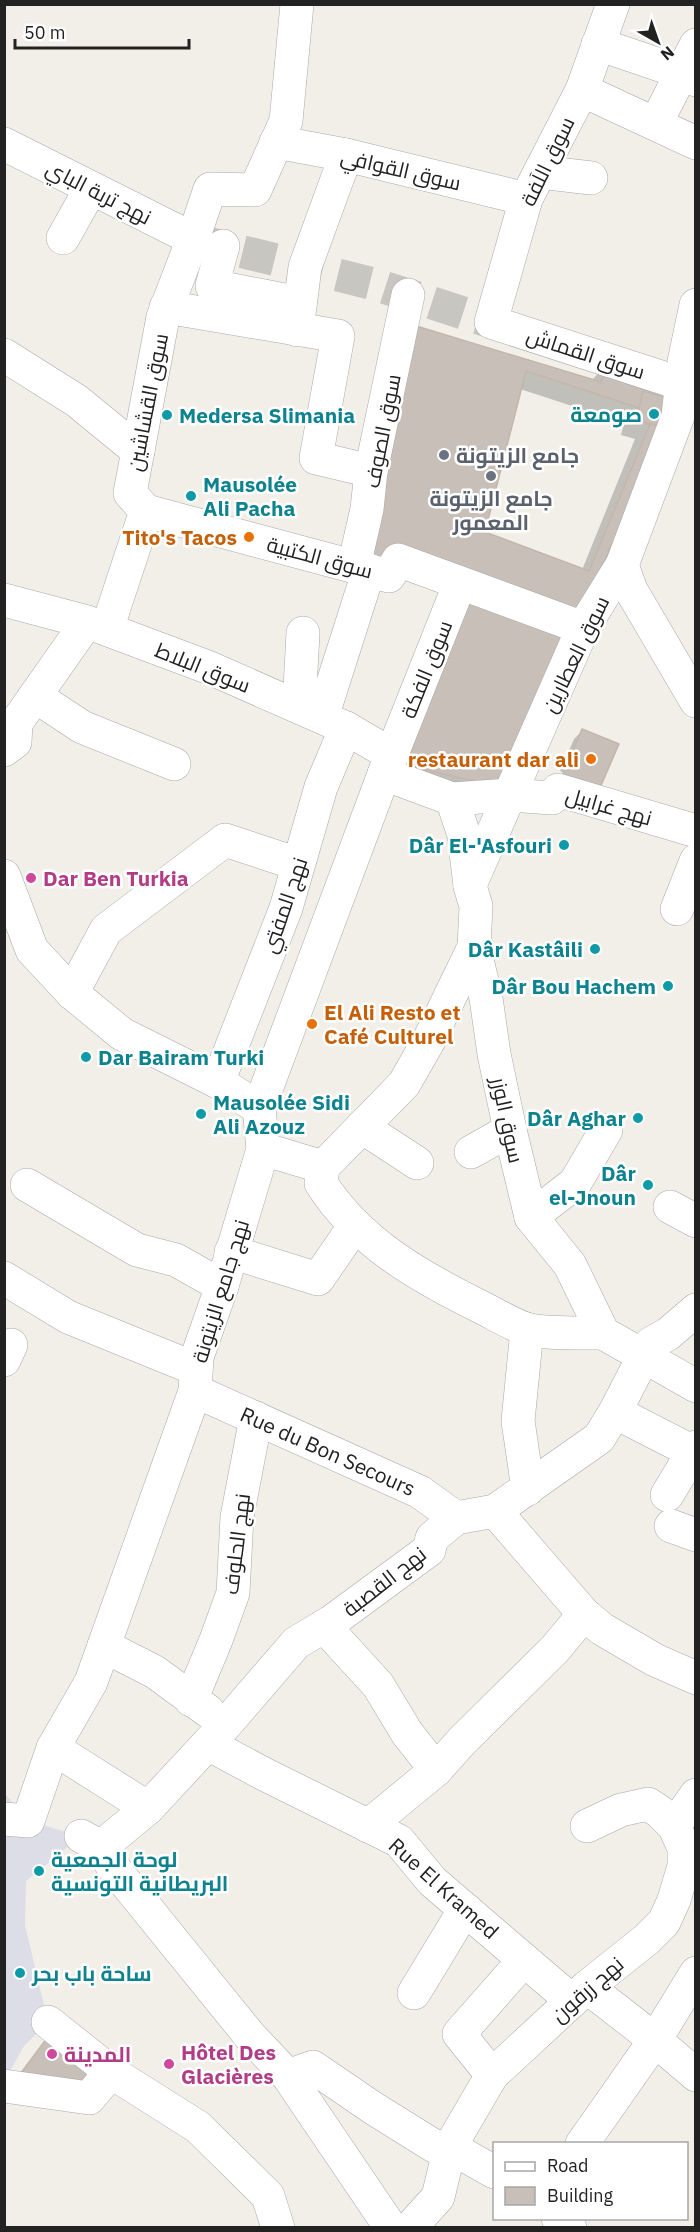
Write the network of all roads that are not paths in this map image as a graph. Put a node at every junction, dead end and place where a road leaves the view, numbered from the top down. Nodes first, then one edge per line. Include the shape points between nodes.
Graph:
1 (297, 4) edge
2 (613, 4) edge
3 (598, 45) junction
4 (691, 66) edge
5 (582, 90) junction
6 (657, 123) junction
7 (276, 142) junction
8 (696, 143) edge
9 (4, 144) edge
10 (346, 155) junction
11 (591, 178) dead end
12 (533, 186) junction
13 (91, 188) junction
14 (63, 238) dead end
15 (208, 243) junction
16 (408, 295) dead end
17 (696, 305) edge
18 (166, 307) junction
19 (299, 317) junction
20 (491, 322) joint
21 (4, 355) edge
22 (685, 408) edge
23 (138, 451) junction
24 (371, 471) junction
25 (146, 511) junction
26 (622, 565) junction
27 (362, 568) junction
28 (460, 583) junction
29 (4, 600) edge
30 (97, 626) junction
31 (583, 628) junction
32 (303, 633) dead end
33 (35, 696) junction
34 (696, 701) edge
35 (322, 717) junction
36 (4, 750) edge
37 (174, 764) dead end
38 (388, 765) junction
39 (510, 795) junction
40 (452, 799) junction
41 (696, 831) edge
42 (696, 861) edge
43 (298, 864) junction
44 (4, 876) edge
45 (470, 886) junction
46 (677, 909) dead end
47 (18, 945) edge
48 (474, 947) junction
49 (72, 993) junction
50 (218, 1082) junction
51 (259, 1108) junction
52 (362, 1127) junction
53 (510, 1130) junction
54 (606, 1130) dead end
55 (263, 1149) junction
56 (471, 1152) dead end
57 (417, 1163) dead end
58 (323, 1167) junction
59 (27, 1185) dead end
60 (531, 1217) junction
61 (355, 1225) junction
62 (231, 1252) junction
63 (4, 1278) edge
64 (222, 1286) junction
65 (696, 1310) edge
66 (527, 1330) junction
67 (603, 1333) junction
68 (643, 1358) junction
69 (195, 1380) junction
70 (696, 1386) edge
71 (615, 1412) junction
72 (256, 1418) junction
73 (694, 1449) edge
74 (528, 1489) junction
75 (495, 1511) junction
76 (456, 1518) junction
77 (678, 1519) edge
78 (584, 1614) junction
79 (324, 1626) junction
80 (104, 1646) junction
81 (696, 1678) edge
82 (191, 1700) junction
83 (218, 1733) junction
84 (53, 1748) junction
85 (436, 1770) junction
86 (696, 1795) edge
87 (148, 1808) junction
88 (16, 1820) edge
89 (368, 1826) junction
90 (586, 1826) dead end
91 (674, 1826) junction
92 (685, 1904) edge
93 (465, 1909) junction
94 (524, 1960) junction
95 (696, 1973) edge
96 (414, 1993) dead end
97 (580, 1994) junction
98 (48, 2022) dead end
99 (655, 2040) junction
100 (111, 2072) junction
101 (492, 2075) junction
102 (696, 2075) edge
103 (288, 2076) junction
104 (4, 2086) edge
105 (583, 2142) edge
106 (450, 2147) junction
107 (493, 2171) edge
108 (278, 2228) edge
109 (391, 2228) edge
110 (410, 2228) edge

1 - 7 street via 286,121
2 - 3 street, سوق اللَفة
3 - 4 street
3 - 5 street, سوق اللَفة
4 - 6 street
5 - 6 street
5 - 12 street, سوق اللَفة
6 - 8 street
7 - 10 street, سوق القوافي
7 - 15 street via 255,190 210,189
9 - 13 street, نهج تربة الباي
10 - 12 street, سوق القوافي
10 - 19 street via 304,267
11 - 12 street, سوق القوافي
12 - 20 street, سوق اللَفة
13 - 14 street
13 - 15 street, نهج تربة الباي
15 - 18 street, سوق القشاشين
15 - 19 street via 212,286
16 - 24 street, سوق الصوف
17 - 22 street, سوق العطارين
18 - 19 street
18 - 23 street, سوق القشاشين
19 - 24 street via 338,336 316,458
20 - 22 street, سوق القماش
21 - 23 street via 77,401
22 - 26 street, سوق العطارين
23 - 25 street, سوق القشاشين via 130,493
24 - 27 street, سوق الصوف
25 - 27 street, سوق الكتبية
25 - 30 street
26 - 31 street, سوق العطارين
26 - 34 street via 631,590
27 - 28 street, سوق الكتبية via 389,576 398,560
27 - 35 street, سوق الصوف
28 - 31 street, سوق الكتبية
28 - 38 street, سوق الفكة
29 - 30 street, سوق البلاط
30 - 33 street
30 - 35 street, سوق البلاط via 210,668
31 - 39 street, سوق العطارين
32 - 35 street
33 - 36 street via 16,723 15,742
33 - 37 street via 82,727
35 - 38 street, سوق البلاط
35 - 43 street, نهج المفتي via 321,787
38 - 40 street, نهج غرابيل
38 - 51 street, نهج جامع الزيتونة
39 - 40 street, نهج غرابيل
39 - 41 street, نهج غرابيل via 552,798 558,790
39 - 45 street, سوق العطارين
40 - 45 street via 464,835
42 - 46 street
43 - 49 street via 225,840 106,930
43 - 50 street, نهج المفتي via 286,908
44 - 47 street
45 - 48 street, سوق الوزر via 476,906
47 - 49 street
48 - 52 street via 404,1084
48 - 53 street, سوق الوزر
49 - 50 street via 122,1034
50 - 51 street
51 - 55 street, نهج جامع الزيتونة
52 - 57 street
52 - 58 street
53 - 56 street
53 - 60 street, سوق الوزر
54 - 60 street via 575,1183
55 - 58 street
55 - 62 street, نهج جامع الزيتونة
58 - 61 street via 321,1183
59 - 64 street via 137,1250 176,1260
60 - 67 street, سوق الوزر via 570,1265
61 - 62 street via 318,1279
61 - 66 street via 406,1268
62 - 64 street, نهج جامع الزيتونة
63 - 69 street, Rue du Bon Secours via 68,1317
64 - 69 street, نهج جامع الزيتونة via 197,1358
65 - 68 street, نهج القصبة via 650,1344
66 - 67 street
66 - 74 street via 518,1421
67 - 68 street
68 - 70 street
68 - 71 street, نهج القصبة
69 - 72 street, Rue du Bon Secours
69 - 80 street, نهج جامع الزيتونة
71 - 73 street
71 - 74 street, نهج القصبة via 599,1438
72 - 76 street, Rue du Bon Secours via 420,1492
72 - 82 street, نهج الحلوف via 237,1517 233,1593
73 - 77 street
74 - 75 street, نهج القصبة
75 - 76 street, نهج القصبة
75 - 78 street
76 - 79 street, نهج القصبة via 432,1538 429,1550
78 - 81 street via 656,1660
78 - 85 street via 555,1649
79 - 83 street, نهج القصبة via 296,1643
79 - 85 street via 378,1685 406,1733
80 - 82 street, Rue El Kramed via 155,1672
80 - 84 street, نهج جامع الزيتونة via 91,1682
82 - 83 street, Rue El Kramed
83 - 87 street, نهج القصبة
83 - 89 street, Rue El Kramed
84 - 87 street
84 - 88 street, نهج جامع الزيتونة
85 - 89 street
86 - 91 street
87 - 103 street, نهج القصبة via 91,1842 250,2036
89 - 93 street, Rue El Kramed via 399,1841 432,1881
90 - 91 street, نهج زرقون via 621,1810 648,1804
91 - 92 street, نهج زرقون via 684,1848
92 - 97 street, نهج زرقون
93 - 94 street, Rue El Kramed
93 - 96 street
94 - 97 street, Rue El Kramed
94 - 101 street via 459,2034
95 - 99 street
97 - 99 street, Rue El Kramed
97 - 101 street, نهج زرقون
98 - 100 street
99 - 102 street, Rue El Kramed
99 - 105 street
100 - 104 street via 89,2098
100 - 108 street via 198,2127 268,2196
101 - 106 street, نهج زرقون
103 - 106 street via 313,2067 434,2146
103 - 109 street
106 - 107 street
106 - 110 street, نهج زرقون via 438,2197

